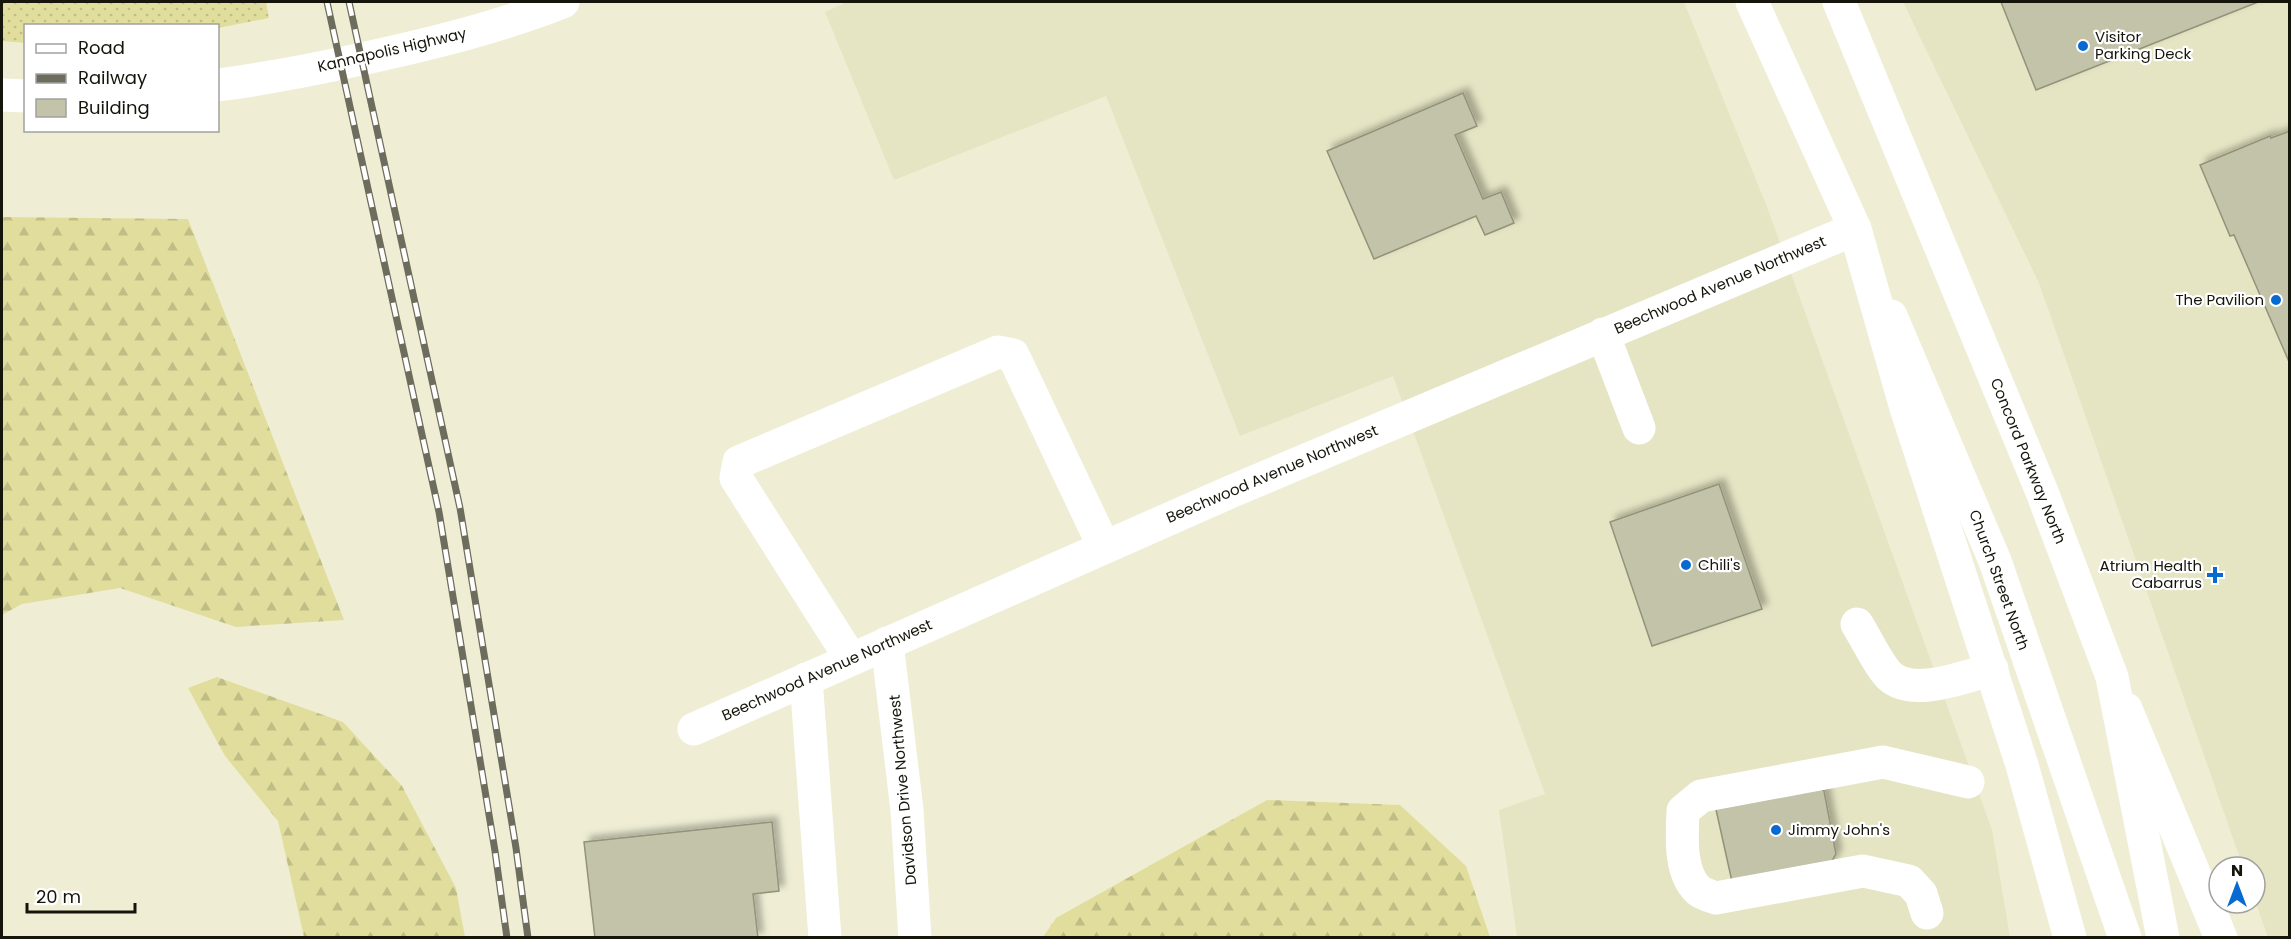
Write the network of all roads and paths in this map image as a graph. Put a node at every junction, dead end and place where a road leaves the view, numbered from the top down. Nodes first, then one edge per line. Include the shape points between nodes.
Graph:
1 (1752, 2) edge
2 (1839, 2) edge
3 (552, 6) edge
4 (219, 85) edge
5 (2, 95) edge
6 (24, 96) edge
7 (1855, 229) junction
8 (1603, 334) junction
9 (1639, 428) dead end
10 (1104, 547) junction
11 (1857, 624) dead end
12 (887, 643) junction
13 (851, 659) junction
14 (1992, 669) junction
15 (2112, 676) junction
16 (806, 679) junction
17 (694, 729) dead end
18 (1968, 782) dead end
19 (1927, 913) dead end
20 (825, 938) edge
21 (915, 938) edge
22 (2070, 938) edge
23 (2125, 938) edge
24 (2163, 938) edge
25 (2221, 938) edge

1 - 7 main road
2 - 15 main road, Concord Parkway North via 2042,492
3 - 4 main road, Kannapolis Highway via 386,54
5 - 6 main road
7 - 8 main road, Beechwood Avenue Northwest
7 - 14 main road via 1906,408
7 - 23 main road, Church Street North via 1995,561
8 - 9 main road
8 - 10 main road, Beechwood Avenue Northwest
10 - 12 main road, Beechwood Avenue Northwest
10 - 13 main road via 1013,355 998,352 739,462 736,478
11 - 14 main road via 1887,674 1901,684 1919,686
12 - 13 main road, Beechwood Avenue Northwest
12 - 21 main road, Davidson Drive Northwest via 907,810
13 - 16 main road, Beechwood Avenue Northwest
14 - 22 main road
15 - 24 main road, Concord Parkway North
15 - 25 main road
16 - 17 main road, Beechwood Avenue Northwest
16 - 20 main road
18 - 19 main road via 1883,762 1701,796 1683,811 1682,838 1689,878 1700,892 1716,898 1863,871 1909,881 1921,894

